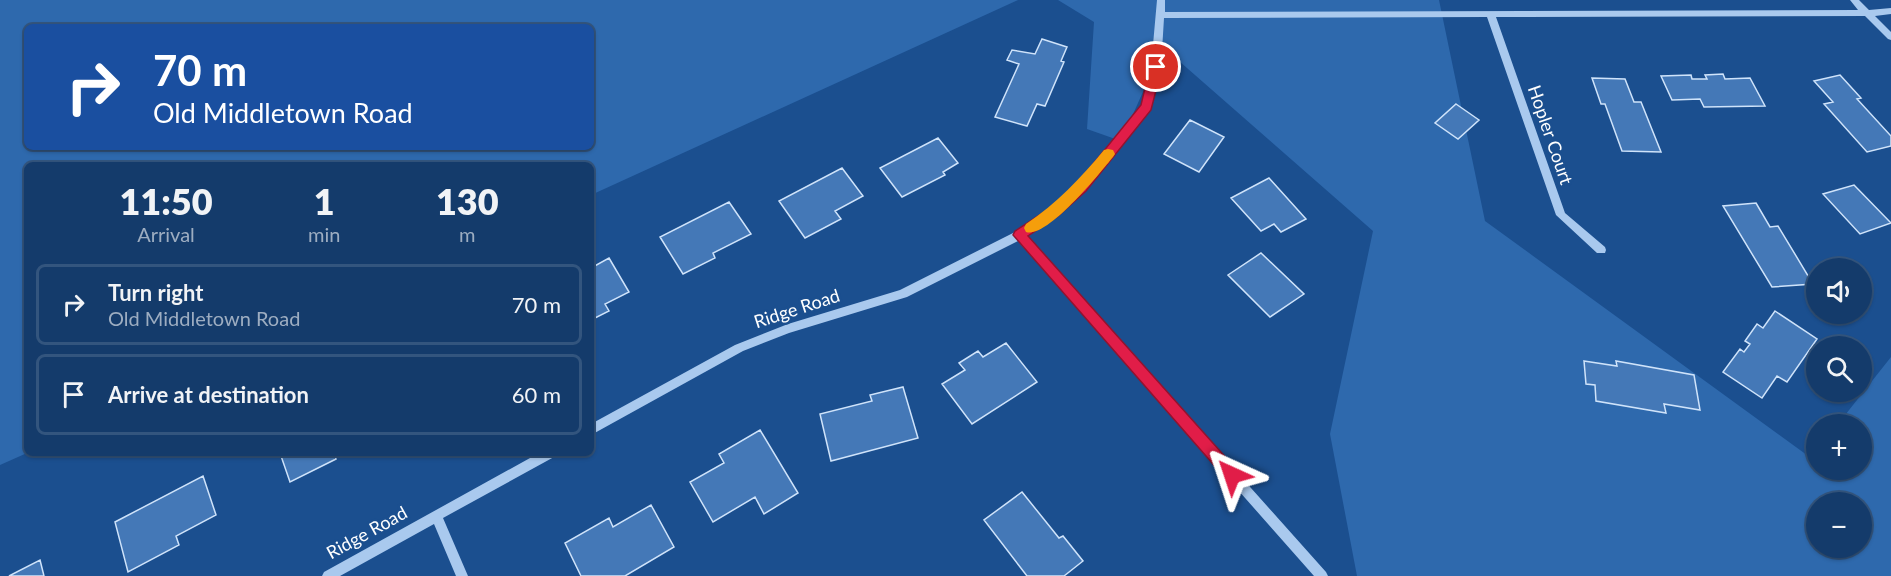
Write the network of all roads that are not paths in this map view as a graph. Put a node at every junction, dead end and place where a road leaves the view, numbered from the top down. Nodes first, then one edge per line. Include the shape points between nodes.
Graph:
1 (1161, 0) edge
2 (1854, 0) edge
3 (1891, 11) edge
4 (1868, 13) junction
5 (1161, 15) junction
6 (1491, 16) junction
7 (1891, 37) edge
8 (1019, 235) junction
9 (1601, 250) dead end
10 (594, 428) edge
11 (544, 456) edge
12 (436, 515) junction
13 (328, 576) edge
14 (462, 576) edge
15 (1322, 576) edge

1 - 5 street, Ridge Road
2 - 4 street
3 - 4 street
4 - 6 street
4 - 7 street
5 - 6 street
5 - 8 street, Ridge Road via 1156,67 1146,107 1081,187
6 - 9 street, Hopler Court via 1561,215
8 - 10 street, Ridge Road via 903,294 739,348
8 - 15 street
11 - 12 street, Ridge Road
12 - 13 street, Ridge Road
12 - 14 street

